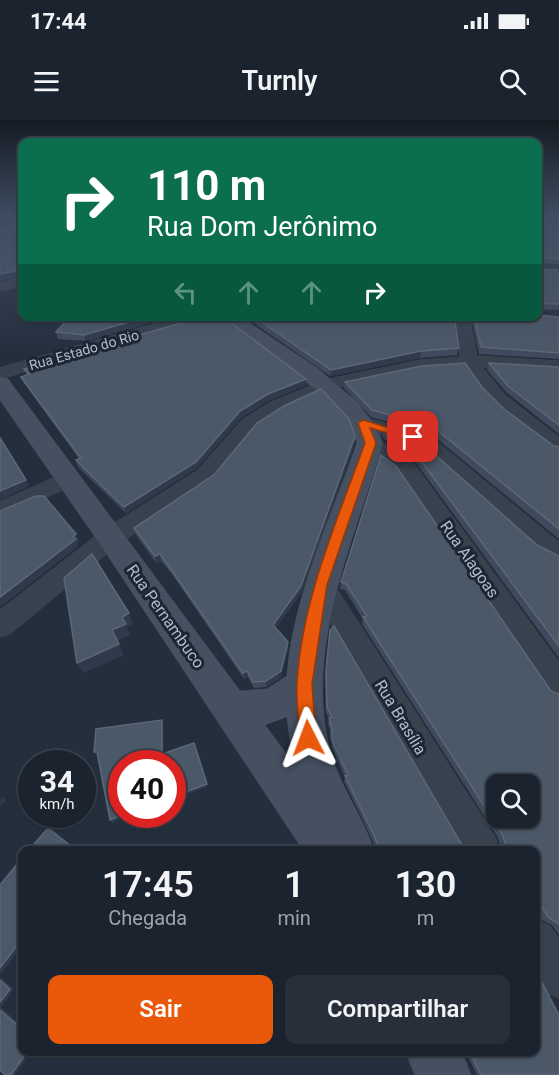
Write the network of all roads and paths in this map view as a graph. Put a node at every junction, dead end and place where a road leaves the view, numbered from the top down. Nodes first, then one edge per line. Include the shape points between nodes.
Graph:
1 (18, 283) edge
2 (0, 287) edge
3 (185, 321) edge
4 (233, 321) edge
5 (462, 321) edge
6 (470, 361) junction
7 (559, 366) edge
8 (0, 374) edge
9 (0, 384) edge
10 (324, 386) junction
11 (367, 433) junction
12 (559, 447) edge
13 (67, 479) junction
14 (0, 511) edge
15 (111, 537) junction
16 (559, 554) edge
17 (321, 585) junction
18 (0, 626) edge
19 (305, 684) junction
20 (559, 686) edge
21 (229, 706) junction
22 (327, 846) edge
23 (349, 846) edge
24 (480, 846) edge
25 (540, 946) edge
26 (559, 977) edge
27 (436, 1056) edge
28 (443, 1075) edge

1 - 2 street
3 - 8 street, Rua Estado do Rio
4 - 10 street, Rua Alagoas
5 - 6 street
6 - 7 street
6 - 10 street via 400,369
6 - 12 street via 494,395
9 - 13 street, Rua Pernambuco
10 - 11 street, Rua Alagoas via 351,409
10 - 15 street via 258,417 206,476
11 - 16 street via 413,437 428,444
11 - 17 street
11 - 20 street, Rua Alagoas via 412,476
13 - 14 street
13 - 15 street, Rua Pernambuco
15 - 18 street
15 - 21 street, Rua Pernambuco
17 - 19 street
17 - 24 street, Rua Brasília
19 - 21 street via 276,705 253,710
19 - 23 street via 311,751
21 - 22 street, Rua Pernambuco
25 - 26 street
27 - 28 street

